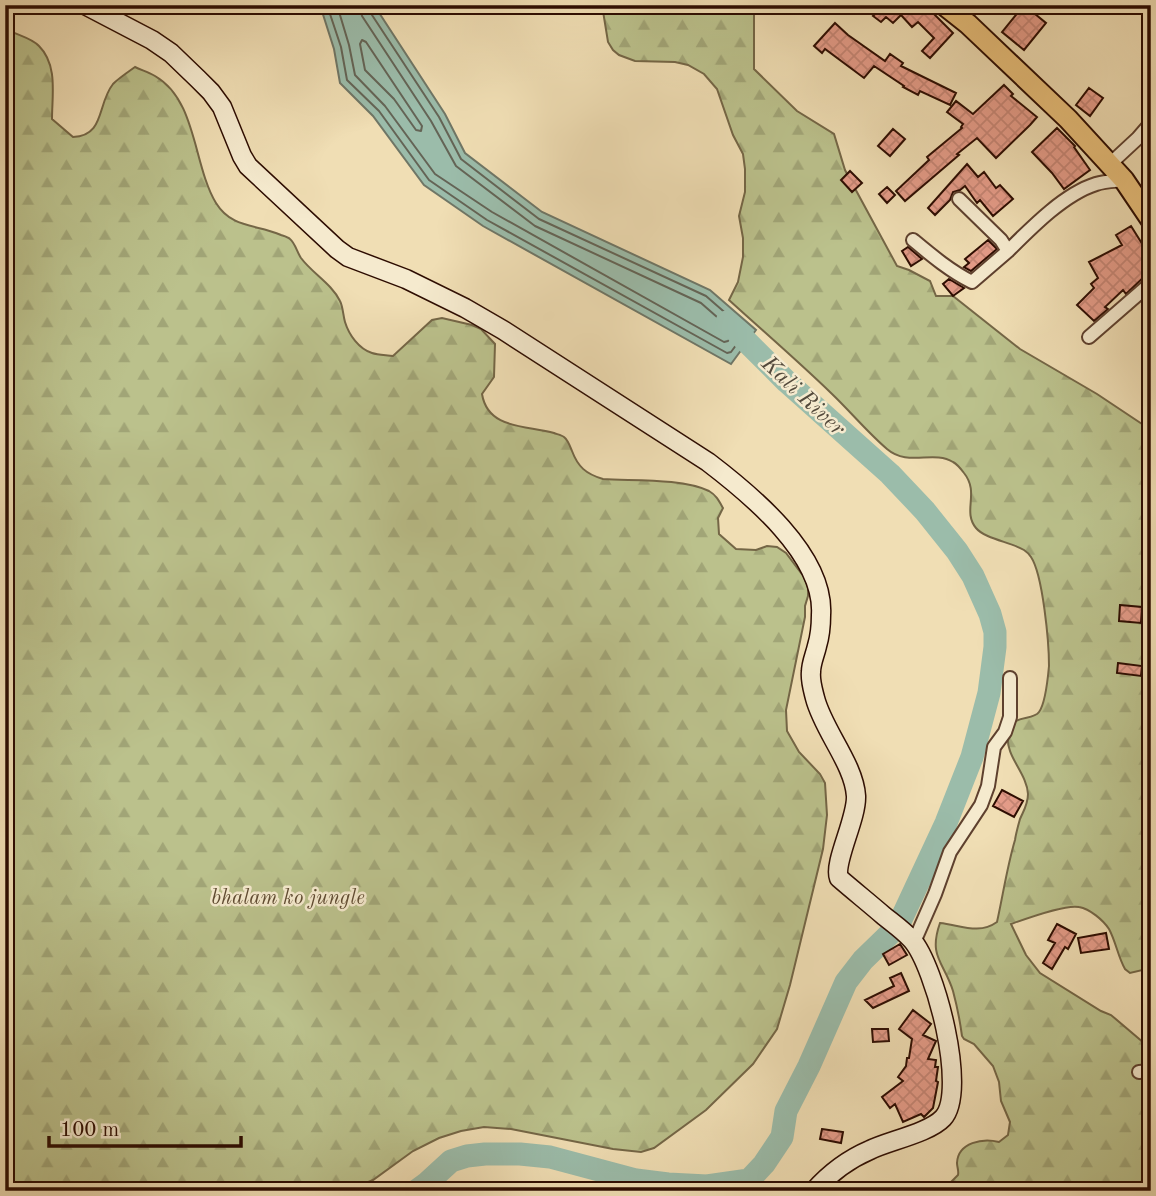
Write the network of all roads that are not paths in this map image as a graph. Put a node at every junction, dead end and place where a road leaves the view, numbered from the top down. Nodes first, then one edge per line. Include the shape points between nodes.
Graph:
1 (85, 5) edge
2 (944, 5) edge
3 (1151, 123) edge
4 (1110, 164) junction
5 (1124, 180) junction
6 (959, 200) dead end
7 (1151, 220) edge
8 (913, 240) dead end
9 (1008, 251) junction
10 (1151, 284) edge
11 (1089, 337) dead end
12 (1010, 678) dead end
13 (908, 937) junction
14 (814, 1191) edge

1 - 13 main road via 152,40 198,79 222,107 248,166 337,249 360,263 428,288 503,330 708,461 778,522 819,590 822,611 811,672 813,688 855,789 839,878
2 - 4 main road via 1068,118
3 - 4 street
4 - 5 main road
5 - 7 main road
5 - 9 street via 1097,184 1068,198
6 - 9 street
8 - 9 street via 972,282
10 - 11 street
12 - 13 street via 1010,717 994,747 981,806 950,852 935,894
13 - 14 main road via 923,958 938,998 952,1064 948,1108 934,1124 870,1149 830,1174

